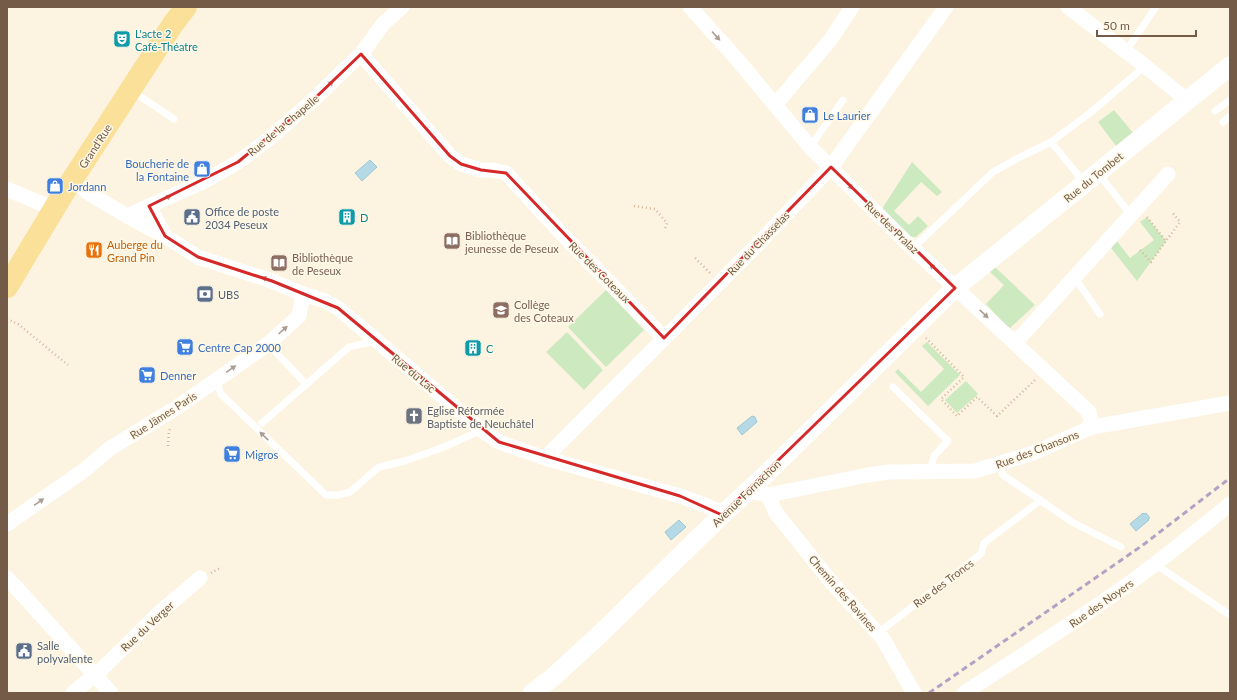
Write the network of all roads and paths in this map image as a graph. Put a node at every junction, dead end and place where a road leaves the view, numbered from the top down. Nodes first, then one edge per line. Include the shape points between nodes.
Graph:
1 (186, 7) edge
2 (402, 7) edge
3 (690, 7) edge
4 (852, 7) edge
5 (946, 7) edge
6 (1068, 7) edge
7 (1156, 7) edge
8 (1126, 51) junction
9 (360, 54) junction
10 (1146, 66) junction
11 (1230, 66) edge
12 (130, 90) junction
13 (843, 100) dead end
14 (1188, 100) junction
15 (1230, 100) edge
16 (775, 105) junction
17 (1215, 111) dead end
18 (1230, 116) edge
19 (174, 118) dead end
20 (1223, 122) dead end
21 (1051, 142) junction
22 (810, 147) junction
23 (831, 167) junction
24 (1168, 174) dead end
25 (1092, 178) junction
26 (73, 179) junction
27 (7, 188) edge
28 (149, 206) junction
29 (634, 206) dead end
30 (54, 209) junction
31 (1136, 211) junction
32 (1172, 212) dead end
33 (127, 216) junction
34 (664, 231) dead end
35 (165, 236) junction
36 (1166, 241) junction
37 (913, 248) junction
38 (1140, 250) dead end
39 (695, 258) dead end
40 (1075, 278) junction
41 (720, 282) junction
42 (7, 287) edge
43 (955, 288) junction
44 (303, 294) junction
45 (1100, 314) dead end
46 (7, 318) edge
47 (664, 338) junction
48 (376, 341) junction
49 (921, 342) dead end
50 (1015, 343) junction
51 (268, 344) junction
52 (68, 365) dead end
53 (1040, 375) dead end
54 (216, 380) junction
55 (306, 384) junction
56 (893, 387) dead end
57 (1230, 403) edge
58 (262, 423) dead end
59 (1092, 427) junction
60 (482, 430) junction
61 (545, 458) junction
62 (999, 464) junction
63 (930, 471) junction
64 (748, 491) junction
65 (768, 495) junction
66 (1041, 500) junction
67 (1230, 504) edge
68 (722, 515) junction
69 (7, 524) edge
70 (1121, 547) dead end
71 (1155, 564) junction
72 (7, 578) edge
73 (200, 578) dead end
74 (1230, 615) edge
75 (878, 633) junction
76 (94, 675) junction
77 (73, 693) edge
78 (111, 693) edge
79 (532, 693) edge
80 (914, 693) edge
81 (964, 693) edge

1 - 12 main road, Grand'Rue
2 - 9 street, Rue de la Chapelle via 384,23
3 -> 16 street, Rue des Pralaz
4 - 16 street via 830,39
5 - 23 street, Rue du Chasselas
6 - 8 street
7 - 8 lane
8 - 10 street
28 -> 9 street, Rue de la Chapelle via 238,162 307,106
9 - 47 street, Rue des Coteaux via 450,156 461,164 506,173
10 - 14 street
10 - 21 lane
11 - 14 street, Rue du Tombet
12 - 19 lane
12 - 26 main road, Grand'Rue
13 - 22 lane
14 - 25 street, Rue du Tombet
15 - 17 lane
16 - 22 street, Rue des Pralaz
18 - 20 lane
21 - 25 lane
21 - 37 lane via 993,172
22 - 23 street, Rue des Pralaz
23 -> 37 street, Rue des Pralaz
23 - 41 street, Rue du Chasselas
24 - 31 street
25 - 31 lane
25 - 43 street, Rue du Tombet
26 - 30 main road, Grand'Rue
26 - 33 street via 87,192
27 - 30 street
28 - 33 street, Rue de la Chapelle
28 - 35 street
29 - 34 path via 655,209 667,222
30 - 42 main road, Grand'Rue
31 - 36 path
31 - 40 street
32 - 36 path via 1180,222
33 - 35 street, Rue du Lac
44 -> 35 street, Rue du Lac via 198,257
36 - 38 path via 1151,262
43 -> 37 street, Rue des Pralaz
39 - 41 path
40 - 45 lane
40 - 50 street
41 - 47 street, Rue du Chasselas
43 -> 50 street, Rue des Pralaz
43 - 64 street, Avenue Fornachon
44 - 48 street, Rue du Lac via 338,308
51 -> 44 street, Rue Jämes Paris via 299,316
46 - 52 path
47 - 61 street, Rue du Chasselas
48 - 55 lane via 349,347
48 - 60 street, Rue du Lac
49 - 53 path via 926,337 964,377 941,399 957,416 977,397 997,416
50 - 59 street, Rue des Pralaz via 1088,412
54 -> 51 street, Rue Jämes Paris
51 - 55 lane
60 -> 54 lane via 444,447 379,467 350,492 326,495 221,394
69 -> 54 street, Rue Jämes Paris via 86,469 109,449
55 - 58 lane
56 - 63 lane via 948,441 934,456
57 - 59 street, Rue des Chansons
59 - 62 street, Rue des Chansons via 1033,453
60 - 61 street, Rue du Lac via 499,442
61 - 68 street, Rue du Lac via 680,496 705,505
62 - 63 street, Rue des Chansons via 975,471
62 - 66 lane via 1003,475
63 - 65 street, Rue des Chansons via 868,474
64 - 65 street, Rue des Chansons
64 - 68 street, Avenue Fornachon
65 - 75 street, Chemin des Ravines via 776,514 832,583
66 - 70 lane via 1072,522
66 - 75 lane, Rue des Troncs via 984,543 981,554
67 - 71 street, Rue des Noyers
68 - 79 street, Avenue Fornachon via 598,636
71 - 74 lane
71 - 81 street, Rue des Noyers via 1042,644
72 - 76 street
73 - 76 street, Rue du Verger
75 - 80 street, Chemin des Ravines
76 - 77 street, Rue du Verger
76 - 78 street

